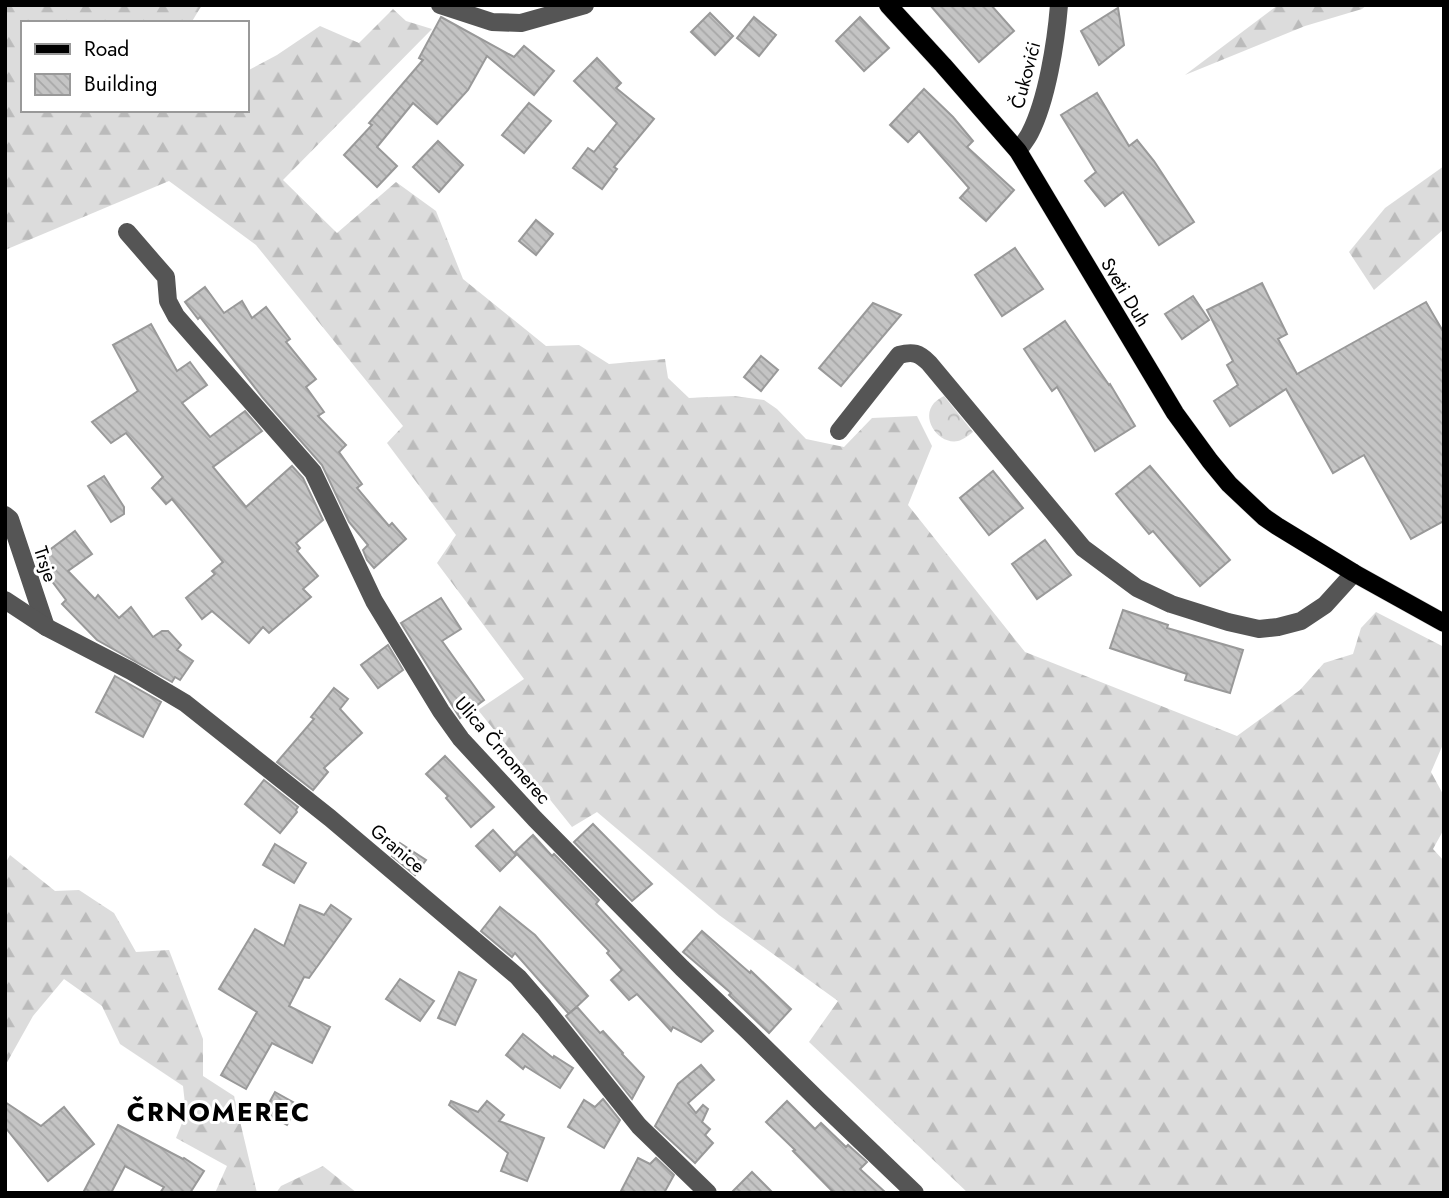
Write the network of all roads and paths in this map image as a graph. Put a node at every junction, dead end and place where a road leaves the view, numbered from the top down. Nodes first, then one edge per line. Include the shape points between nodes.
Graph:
1 (440, 5) edge
2 (585, 5) edge
3 (888, 5) edge
4 (1059, 5) edge
5 (1018, 151) junction
6 (127, 232) dead end
7 (839, 431) dead end
8 (5, 515) edge
9 (1353, 573) junction
10 (5, 600) edge
11 (1444, 623) edge
12 (46, 627) junction
13 (708, 1193) edge
14 (915, 1193) edge

1 - 2 street via 492,22 521,23
3 - 5 main road, Sveti Duh
4 - 5 street, Čukovići via 1042,100
5 - 9 main road, Sveti Duh via 1175,413 1210,461 1264,517
6 - 14 street, Ulica Črnomerec via 166,276 168,301 176,316 313,472 374,601 461,738 672,958
7 - 9 street via 900,355 920,354 1083,548 1137,588 1171,604 1259,629 1301,621 1325,605
8 - 12 street, Trsje
9 - 11 main road, Sveti Duh
10 - 12 street, Granice
12 - 13 street, Granice via 185,703 518,977 639,1126

